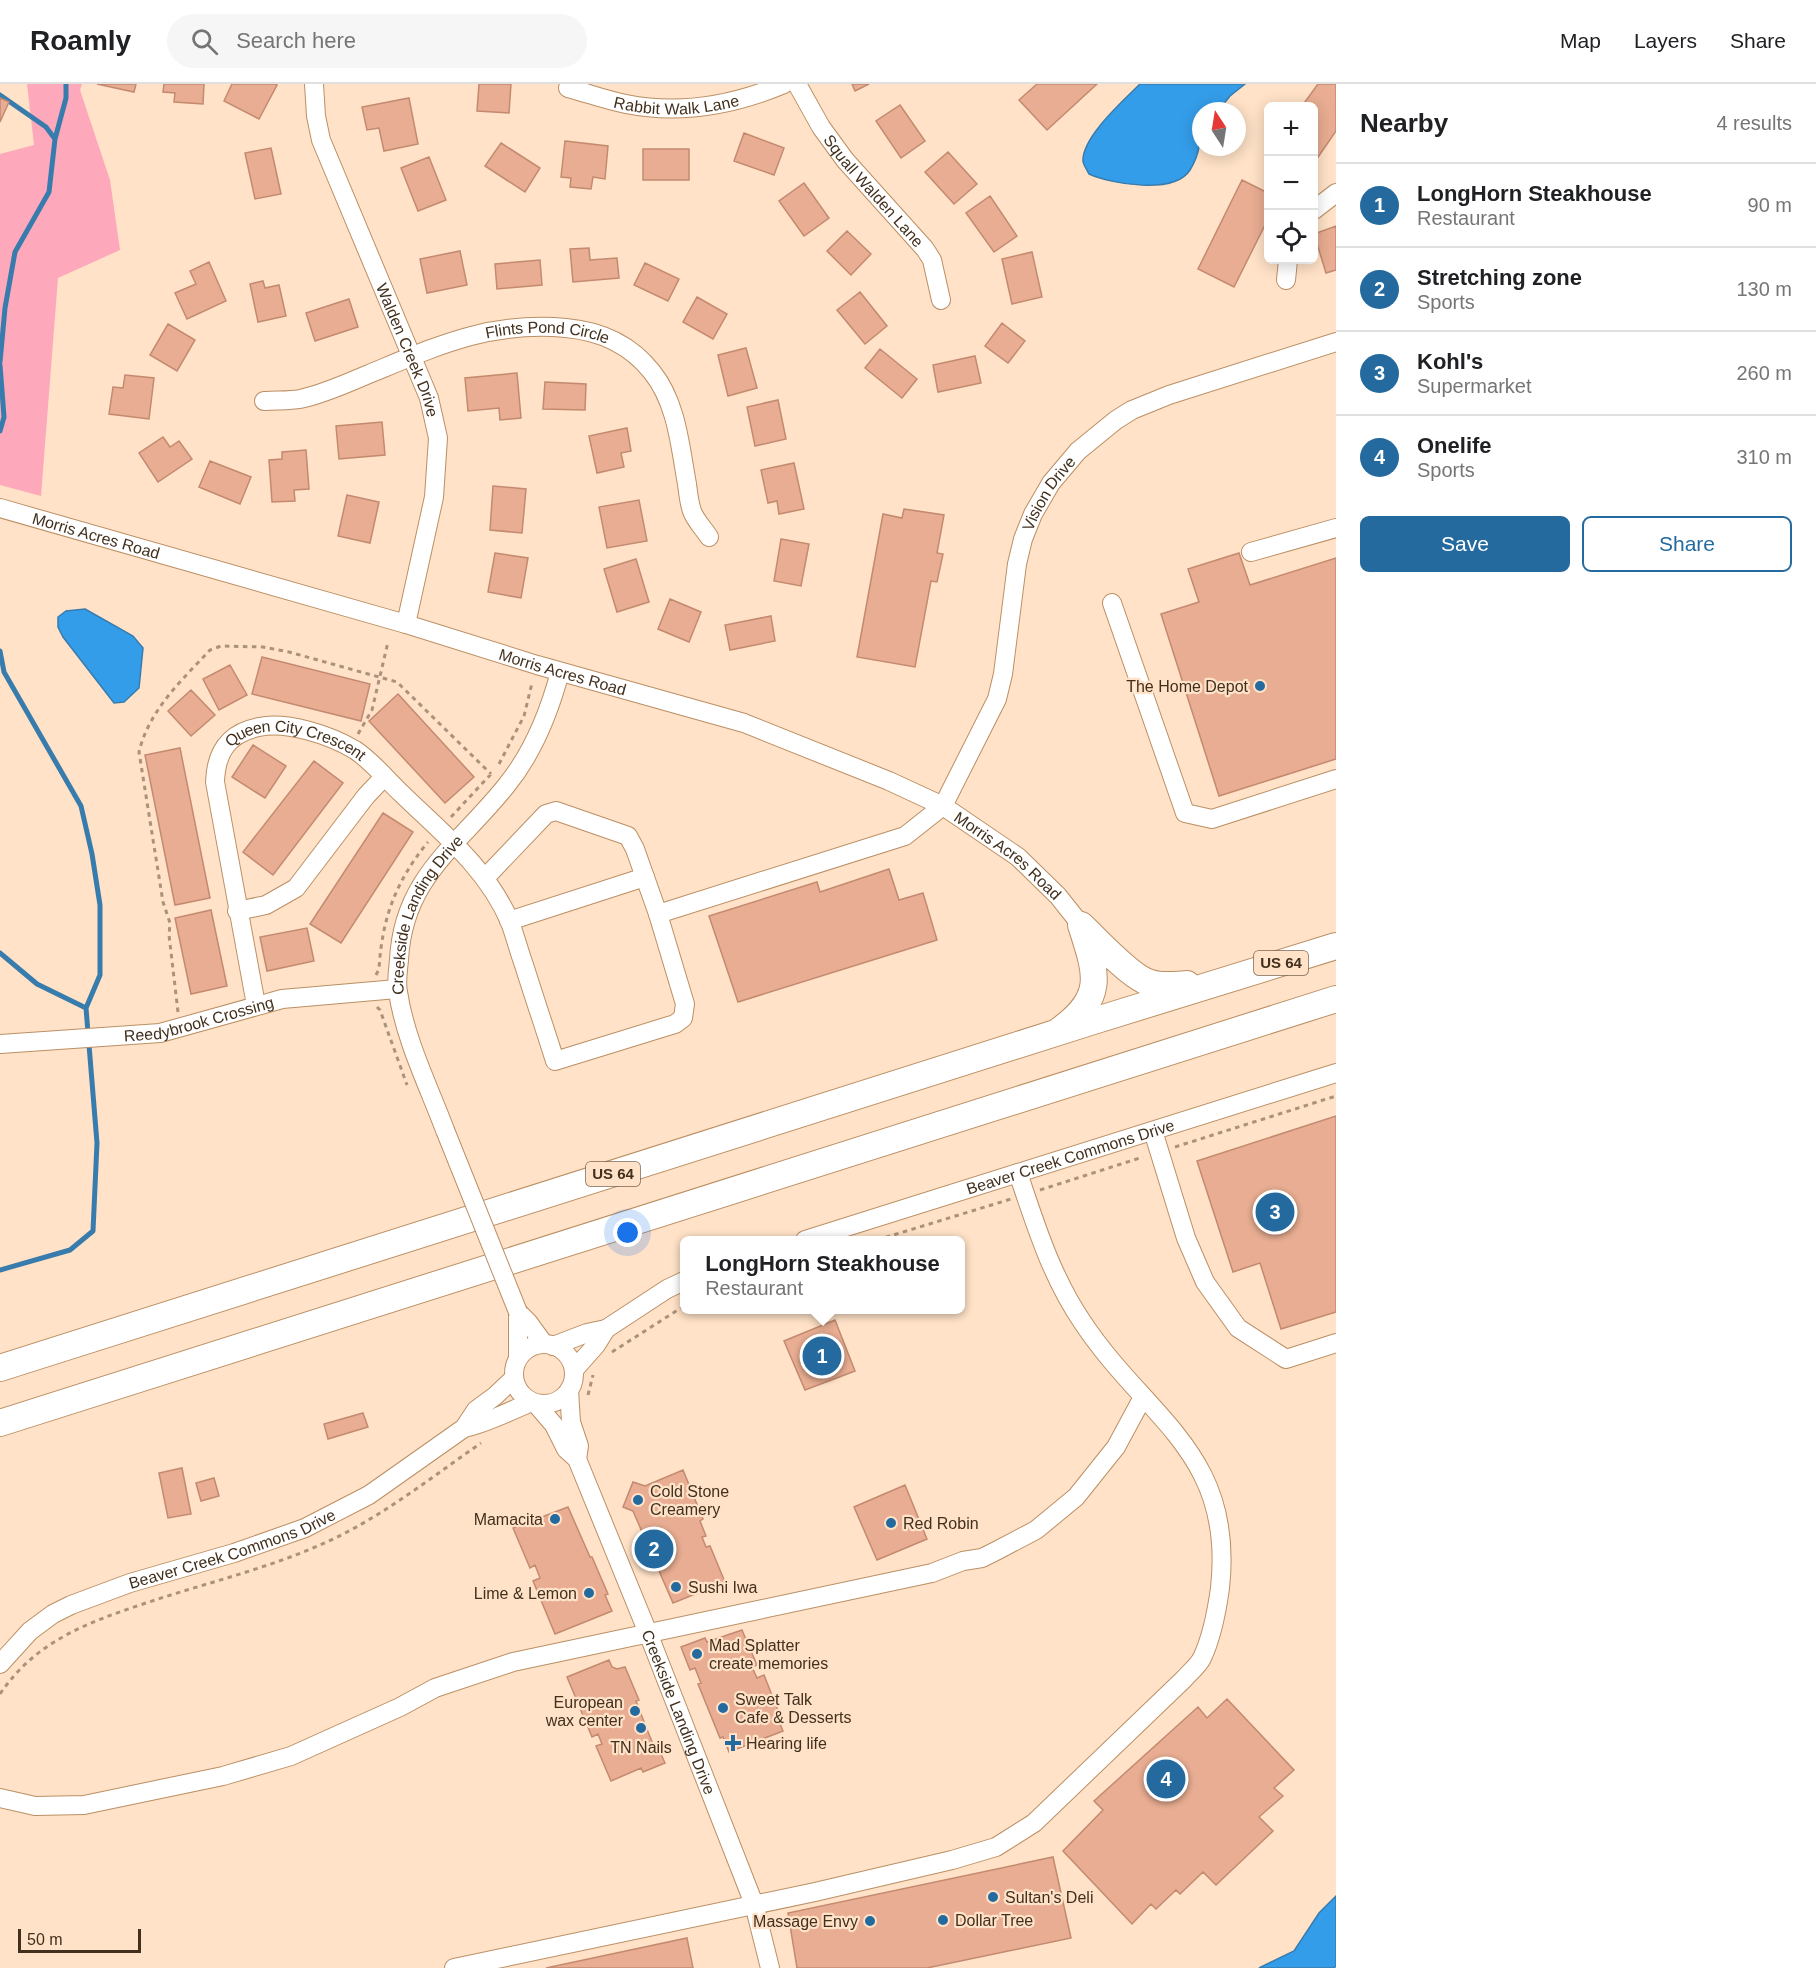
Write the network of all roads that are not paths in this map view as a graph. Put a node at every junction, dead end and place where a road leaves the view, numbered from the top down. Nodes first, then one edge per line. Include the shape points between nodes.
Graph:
1 (314, 84) edge
2 (784, 84) edge
3 (797, 84) edge
4 (568, 88) dead end
5 (1336, 193) edge
6 (1318, 207) edge
7 (1288, 264) edge
8 (1286, 280) dead end
9 (941, 300) dead end
10 (1336, 342) edge
11 (413, 356) junction
12 (264, 401) dead end
13 (0, 508) edge
14 (1336, 528) edge
15 (709, 537) dead end
16 (1251, 552) dead end
17 (1112, 603) dead end
18 (406, 624) junction
19 (560, 672) junction
20 (384, 777) junction
21 (1336, 779) edge
22 (943, 806) junction
23 (454, 843) junction
24 (645, 877) junction
25 (485, 878) junction
26 (237, 911) junction
27 (658, 914) junction
28 (509, 921) junction
29 (1081, 925) junction
30 (1336, 946) edge
31 (1226, 980) junction
32 (397, 989) junction
33 (1336, 999) edge
34 (256, 1005) junction
35 (1056, 1033) junction
36 (0, 1044) edge
37 (1336, 1074) edge
38 (1154, 1131) junction
39 (1018, 1173) junction
40 (818, 1236) edge
41 (680, 1283) edge
42 (518, 1312) junction
43 (606, 1329) junction
44 (1336, 1343) edge
45 (549, 1345) junction
46 (518, 1358) junction
47 (0, 1368) edge
48 (574, 1371) junction
49 (513, 1379) junction
50 (569, 1390) junction
51 (1143, 1397) junction
52 (534, 1403) junction
53 (0, 1422) edge
54 (464, 1428) junction
55 (577, 1459) junction
56 (648, 1633) junction
57 (0, 1664) edge
58 (0, 1798) edge
59 (754, 1904) junction
60 (454, 1968) edge
61 (770, 1968) edge

1 - 11 street, Walden Creek Drive via 321,140
2 - 4 street, Rabbit Walk Lane via 725,104 673,109 626,104
3 - 9 street, Squall Walden Lane via 845,160 925,249 932,260
5 - 6 street
7 - 8 street
10 - 22 street, Vision Drive via 1132,410 1078,451 1051,483 1023,539 997,699
11 - 12 street, Flints Pond Circle via 300,399
11 - 15 street, Flints Pond Circle via 458,338 510,328 586,330 612,339 642,361 663,388 677,430 692,511
11 - 18 street, Walden Creek Drive via 429,398 438,438 438,464
13 - 18 street, Morris Acres Road
14 - 16 street
17 - 21 street via 1185,813 1212,819
18 - 19 street, Morris Acres Road
19 - 22 street, Morris Acres Road via 744,723
19 - 23 street, Creekside Landing Drive via 530,752 506,786
20 - 23 street, Queen City Crescent
20 - 26 street via 296,888 266,905
20 - 26 street, Queen City Crescent via 356,751 291,726 260,727 233,738 219,755 215,782
22 - 27 street via 905,836
22 - 29 street, Morris Acres Road via 1018,856
23 - 25 street, Queen City Crescent
23 - 32 street, Creekside Landing Drive via 426,876 413,899 402,934
24 - 25 street via 628,837 556,811 546,814
24 - 27 street
24 - 28 street
25 - 28 street, Queen City Crescent
26 - 34 street, Queen City Crescent
27 - 28 street, Queen City Crescent via 685,1004 683,1018 675,1024 555,1061
29 - 31 highway via 1146,981 1173,985
29 - 35 highway via 1093,962 1094,986 1081,1011
30 - 31 highway, US 64
31 - 35 highway, US 64
32 - 34 street, Reedybrook Crossing via 282,999
32 - 42 street, Creekside Landing Drive, bridge via 405,1024
33 - 53 highway
34 - 36 street, Reedybrook Crossing via 141,1035
35 - 47 highway, US 64
37 - 38 street, Beaver Creek Commons Drive
38 - 39 street, Beaver Creek Commons Drive
38 - 44 street via 1186,1238 1205,1282 1238,1328 1286,1359
39 - 40 street, Beaver Creek Commons Drive
39 - 51 street via 1055,1277 1083,1323
41 - 43 street
42 - 45 street, Creekside Landing Drive
42 - 46 street, Creekside Landing Drive
43 - 45 street
43 - 48 street
45 - 46 street via 529,1348
45 - 48 street via 567,1355
46 - 49 street
48 - 50 street
49 - 52 street via 520,1393
49 - 54 street, Beaver Creek Commons Drive via 476,1410
50 - 52 street via 558,1401
50 - 55 street, Creekside Landing Drive via 571,1422 579,1446
51 - 56 street via 1116,1447 1077,1497 1036,1530 982,1558 932,1573
51 - 59 street via 1194,1457 1212,1494 1221,1538 1221,1581 1201,1660 1034,1823 996,1847
52 - 54 street, Beaver Creek Commons Drive
52 - 55 street, Creekside Landing Drive
54 - 57 street, Beaver Creek Commons Drive via 369,1495 305,1528 130,1583 53,1614 30,1631
55 - 56 street, Creekside Landing Drive
56 - 58 street via 513,1662 435,1688 291,1756 223,1776 84,1805 35,1806
56 - 59 street, Creekside Landing Drive
59 - 60 street
59 - 61 street, Creekside Landing Drive

